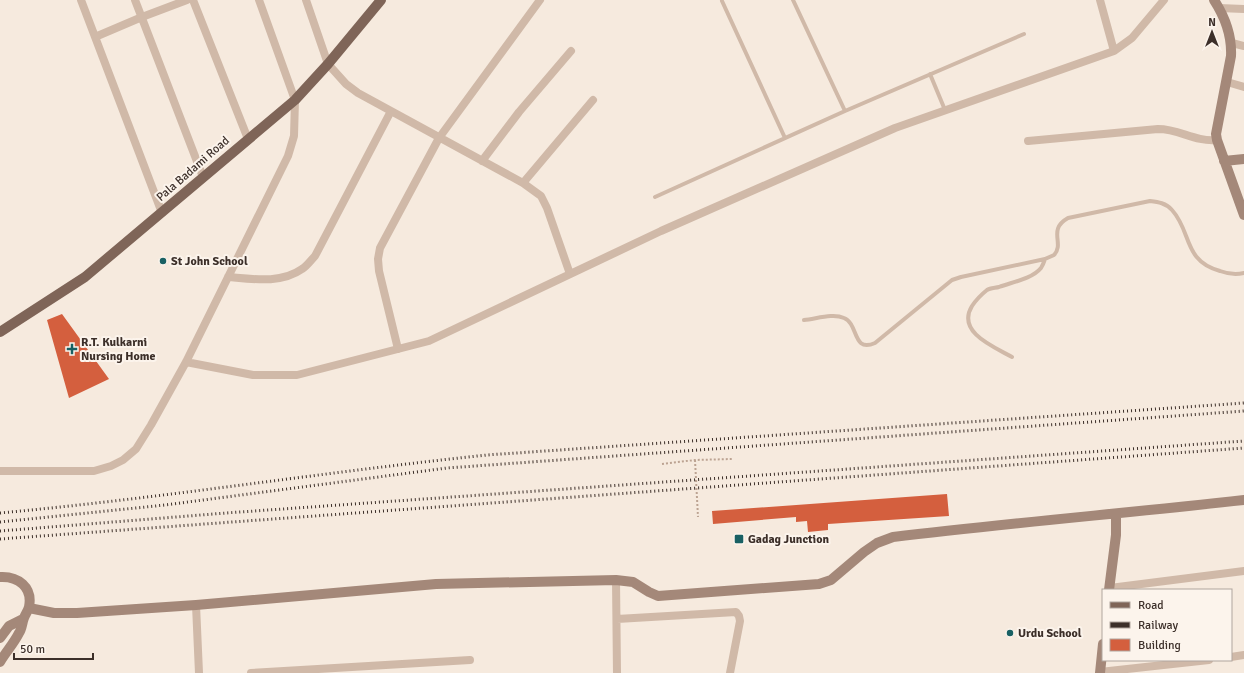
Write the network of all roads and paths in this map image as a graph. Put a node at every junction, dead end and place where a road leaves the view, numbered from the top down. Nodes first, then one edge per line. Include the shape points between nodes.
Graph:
1 (81, 0) edge
2 (135, 0) edge
3 (187, 0) edge
4 (193, 0) edge
5 (259, 0) edge
6 (306, 0) edge
7 (381, 0) edge
8 (540, 0) edge
9 (793, 0) edge
10 (1100, 0) edge
11 (1164, 0) edge
12 (722, 1) dead end
13 (1217, 4) edge
14 (1244, 9) edge
15 (142, 17) junction
16 (1024, 34) dead end
17 (95, 37) junction
18 (1232, 44) junction
19 (1244, 46) edge
20 (571, 51) dead end
21 (1114, 51) junction
22 (328, 64) junction
23 (930, 74) junction
24 (1227, 82) junction
25 (1244, 87) edge
26 (295, 100) junction
27 (593, 100) dead end
28 (945, 110) junction
29 (844, 111) junction
30 (391, 112) junction
31 (439, 138) junction
32 (785, 138) junction
33 (248, 139) junction
34 (1217, 140) junction
35 (1028, 141) dead end
36 (1244, 159) edge
37 (482, 161) junction
38 (1224, 161) junction
39 (203, 177) junction
40 (523, 183) junction
41 (655, 197) dead end
42 (162, 213) junction
43 (1244, 215) edge
44 (1045, 259) junction
45 (1244, 273) edge
46 (570, 274) junction
47 (228, 277) junction
48 (804, 320) dead end
49 (0, 332) edge
50 (398, 349) junction
51 (1012, 357) dead end
52 (186, 362) junction
53 (732, 459) dead end
54 (695, 460) junction
55 (662, 464) dead end
56 (0, 471) edge
57 (1244, 500) edge
58 (1116, 514) junction
59 (698, 517) dead end
60 (1244, 572) edge
61 (0, 577) edge
62 (616, 580) junction
63 (1110, 589) edge
64 (196, 605) junction
65 (29, 608) junction
66 (24, 619) junction
67 (617, 619) junction
68 (0, 638) edge
69 (1102, 654) edge
70 (1244, 655) edge
71 (1232, 657) edge
72 (470, 660) dead end
73 (1201, 661) edge
74 (0, 662) edge
75 (199, 673) edge
76 (251, 673) edge
77 (616, 673) edge
78 (730, 673) edge
79 (1100, 673) edge

1 - 17 street
2 - 15 street
3 - 15 street
4 - 33 street
5 - 26 street
6 - 22 street
7 - 22 main road, Pala Badami Road
8 - 31 street
9 - 29 lane
10 - 21 street
11 - 21 street via 1132,38
12 - 32 lane
13 - 14 street
13 - 18 street
15 - 17 street
15 - 39 street
16 - 23 lane
17 - 42 street
18 - 19 street
18 - 24 street
20 - 37 street via 519,112
21 - 28 street
22 - 26 main road, Pala Badami Road
22 - 30 street via 346,84
23 - 28 lane
23 - 29 lane
24 - 25 street
24 - 34 street via 1216,134
26 - 33 main road, Pala Badami Road
26 - 47 street via 294,136 288,156
27 - 40 street
28 - 46 street via 895,128
29 - 32 lane
30 - 31 street
30 - 47 street via 315,256 303,269 290,276 271,279
31 - 37 street
31 - 50 street via 380,248 379,271
32 - 41 lane
33 - 39 main road, Pala Badami Road
34 - 35 street via 1200,140 1170,130 1158,129
34 - 38 street
36 - 38 street
37 - 40 street
38 - 43 street
39 - 42 main road, Pala Badami Road
40 - 46 street via 541,196
42 - 49 main road, Pala Badami Road via 85,277
44 - 45 lane via 1054,255 1060,222 1068,218 1150,201 1162,203 1172,209 1192,251 1201,262 1229,274
44 - 48 lane via 952,280 870,346 858,341 849,320 843,317
44 - 51 lane via 1041,268 1033,274 988,290 969,311 968,322 971,330 987,343
46 - 50 street via 429,341
47 - 52 street
50 - 52 street via 297,375 253,375
52 - 56 street via 136,449 123,460 94,471
53 - 54 path
54 - 55 path
54 - 59 path
57 - 58 street
58 - 62 street via 1008,523 893,537 877,543 830,580 819,584 658,596 633,582
58 - 63 street
60 - 63 street
61 - 65 street via 15,578 22,582 29,595
62 - 64 street via 436,584
62 - 67 street
64 - 65 street via 77,613 54,613
64 - 75 street
65 - 66 street
66 - 68 street via 9,626
66 - 74 street via 20,632
67 - 77 street
67 - 78 street via 736,612 740,621
69 - 79 street
70 - 71 street
72 - 76 street
73 - 79 street

